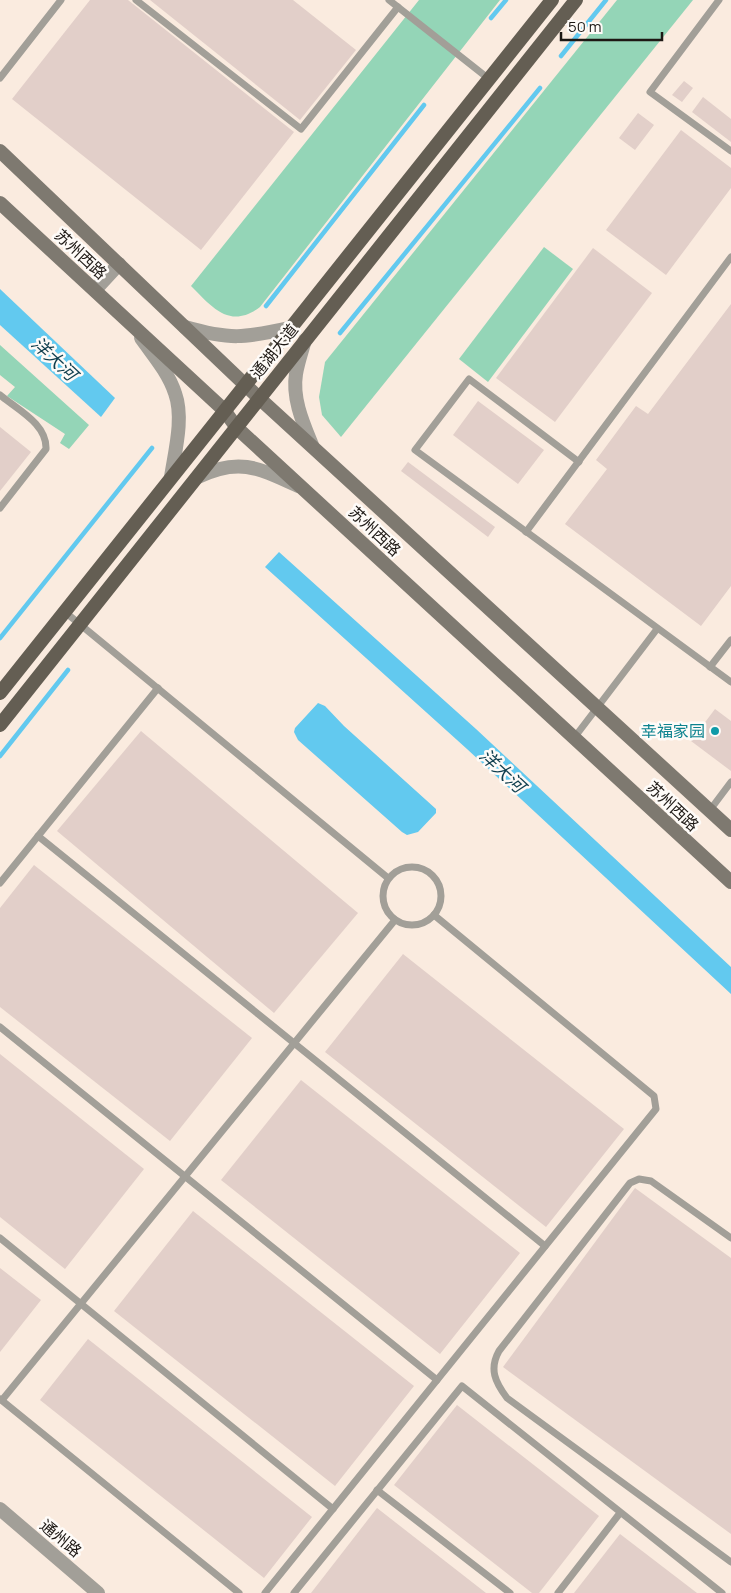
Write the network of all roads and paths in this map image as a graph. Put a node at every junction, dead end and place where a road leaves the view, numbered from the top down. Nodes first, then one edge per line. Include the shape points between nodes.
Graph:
1 (61, 0) edge
2 (136, 0) edge
3 (389, 0) edge
4 (552, 0) edge
5 (576, 0) edge
6 (719, 0) edge
7 (398, 7) junction
8 (0, 78) edge
9 (488, 79) junction
10 (0, 151) edge
11 (731, 151) edge
12 (0, 203) edge
13 (731, 257) edge
14 (119, 264) junction
15 (95, 290) junction
16 (130, 323) junction
17 (185, 327) junction
18 (289, 328) junction
19 (305, 340) junction
20 (246, 384) junction
21 (0, 396) edge
22 (259, 398) junction
23 (224, 410) junction
24 (236, 428) junction
25 (312, 445) junction
26 (578, 462) junction
27 (172, 477) junction
28 (198, 477) junction
29 (302, 488) junction
30 (0, 508) edge
31 (526, 532) junction
32 (65, 612) junction
33 (80, 624) junction
34 (657, 629) junction
35 (731, 640) edge
36 (710, 667) junction
37 (731, 682) edge
38 (158, 688) junction
39 (0, 693) edge
40 (597, 707) junction
41 (0, 725) edge
42 (574, 738) junction
43 (731, 782) edge
44 (710, 810) junction
45 (731, 830) edge
46 (38, 836) junction
47 (388, 878) junction
48 (731, 882) edge
49 (0, 884) edge
50 (434, 915) junction
51 (395, 920) junction
52 (0, 1027) edge
53 (294, 1043) junction
54 (185, 1176) junction
55 (0, 1238) edge
56 (731, 1238) edge
57 (545, 1246) junction
58 (81, 1304) junction
59 (437, 1380) junction
60 (1, 1400) edge
61 (377, 1490) junction
62 (0, 1509) edge
63 (332, 1509) junction
64 (620, 1513) junction
65 (731, 1562) edge
66 (98, 1593) edge
67 (239, 1593) edge
68 (264, 1593) edge
69 (294, 1593) edge
70 (510, 1593) edge
71 (558, 1593) edge
72 (722, 1593) edge

1 - 8 lane
2 - 7 lane via 301,129
3 - 7 lane
4 - 9 main road, 通湖大道
5 - 19 main road, 通湖大道
6 - 11 lane via 650,92
7 - 9 lane
9 - 18 main road, 通湖大道
10 - 14 main road, 苏州西路
12 - 15 main road, 苏州西路
13 - 26 lane
14 - 15 street
14 - 17 main road, 苏州西路
15 - 16 main road, 苏州西路
16 - 23 main road, 苏州西路
16 - 27 street via 166,373 176,394 178,430
17 - 18 street via 234,338
17 - 20 main road, 苏州西路
18 - 20 main road, 通湖大道
19 - 22 main road, 通湖大道
19 - 25 street via 296,375 296,390 301,417
20 - 22 main road, 苏州西路
20 - 23 main road, 通湖大道
21 - 30 lane via 38,425 46,440 46,449
22 - 24 main road, 通湖大道
22 - 25 main road, 苏州西路
23 - 24 main road, 苏州西路
23 - 27 main road, 通湖大道
24 - 28 main road, 通湖大道
24 - 29 main road, 苏州西路
25 - 40 main road, 苏州西路
26 - 31 lane
26 - 31 lane via 469,379 415,450
27 - 32 main road, 通湖大道
28 - 29 street via 217,468 246,467 265,471
28 - 33 main road, 通湖大道
29 - 42 main road, 苏州西路
31 - 34 lane
32 - 33 lane
32 - 39 main road, 通湖大道
33 - 38 lane
33 - 41 main road, 通湖大道
34 - 36 lane
34 - 40 lane
35 - 36 lane
36 - 37 lane
38 - 46 lane
38 - 47 lane
40 - 42 lane
40 - 44 main road, 苏州西路
42 - 48 main road, 苏州西路
43 - 44 lane
44 - 45 main road, 苏州西路
46 - 49 lane
46 - 53 lane
47 - 50 lane via 405,867 424,869 433,874 442,892
47 - 51 lane via 382,895 384,905
50 - 51 lane via 413,925
50 - 57 lane via 654,1096 656,1109
51 - 53 lane
52 - 54 lane
53 - 54 lane
53 - 57 lane
54 - 58 lane
54 - 59 lane
55 - 58 lane
56 - 65 lane via 651,1181 630,1183 493,1363 495,1382 507,1398
57 - 59 lane
58 - 60 lane
58 - 63 lane
59 - 63 lane
60 - 67 lane
61 - 64 lane via 462,1386
61 - 69 lane
61 - 70 lane
62 - 66 street, 通州路
63 - 68 lane
64 - 71 lane
64 - 72 lane

